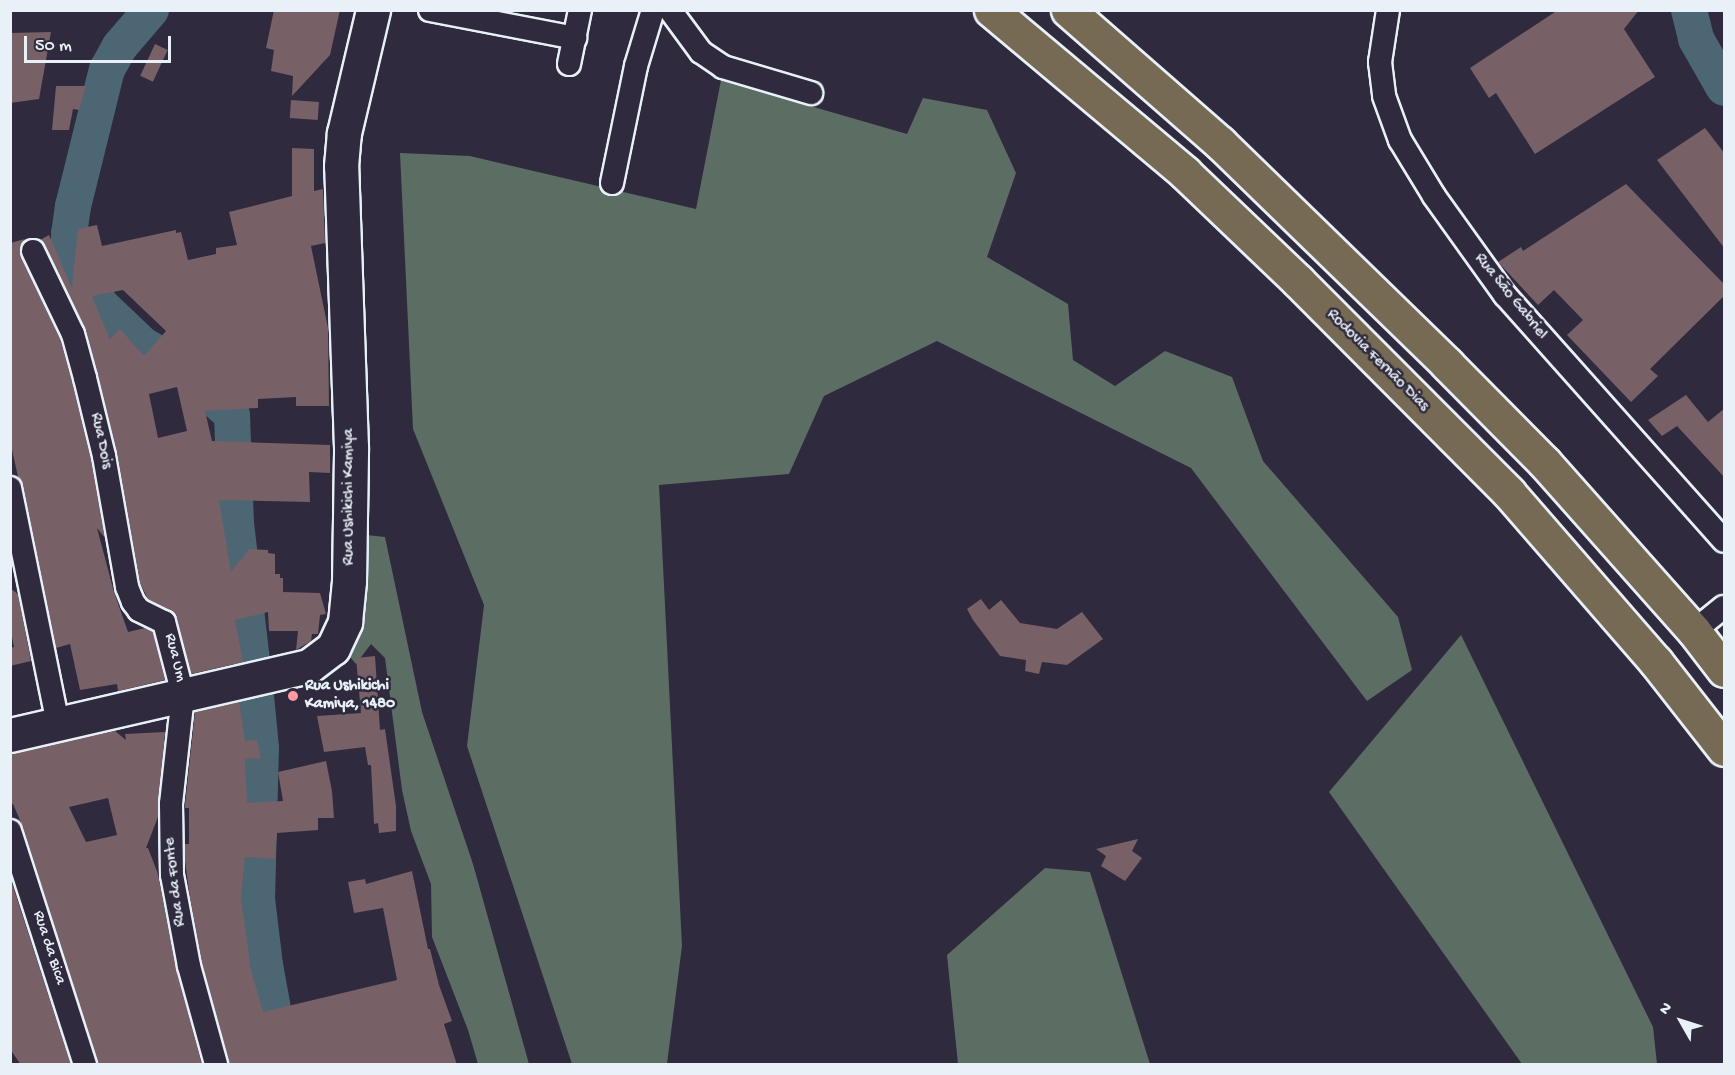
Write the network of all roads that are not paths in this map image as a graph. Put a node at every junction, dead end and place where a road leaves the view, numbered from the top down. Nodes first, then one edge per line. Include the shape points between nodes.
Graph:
1 (373, 10) edge
2 (430, 10) edge
3 (580, 10) edge
4 (653, 10) edge
5 (670, 10) edge
6 (991, 10) edge
7 (1068, 10) edge
8 (1388, 10) edge
9 (575, 38) junction
10 (569, 64) dead end
11 (811, 93) dead end
12 (612, 183) dead end
13 (33, 251) dead end
14 (10, 488) edge
15 (1725, 541) edge
16 (19, 581) edge
17 (1725, 607) edge
18 (165, 622) joint
19 (1694, 631) junction
20 (1725, 670) edge
21 (183, 695) junction
22 (58, 724) junction
23 (10, 735) edge
24 (1725, 749) edge
25 (10, 831) edge
26 (85, 1065) edge
27 (216, 1065) edge

1 - 21 main road, Rua Ushikichi Kamiya via 344,133 341,166 351,447 345,622 333,648 309,666
2 - 9 street
3 - 9 street
4 - 12 street via 636,66
5 - 11 street via 701,52 723,67
6 - 24 highway, Rodovia Fernão Dias via 1185,173 1306,289 1509,494 1656,662
7 - 19 highway via 1220,143 1439,356 1544,462
8 - 15 street, Rua São Gabriel via 1380,63 1384,96 1400,140 1434,196 1505,295
9 - 10 street
13 - 18 street, Rua Dois via 72,334 85,378 132,602 139,610
14 - 16 street
16 - 22 street
17 - 19 street
18 - 21 street, Rua Um
19 - 20 highway
21 - 22 main road, Rua Ushikichi Kamiya
21 - 27 street, Rua da Fonte via 171,804 172,875 189,966
22 - 23 main road, Rua Ushikichi Kamiya
25 - 26 street, Rua da Bica

